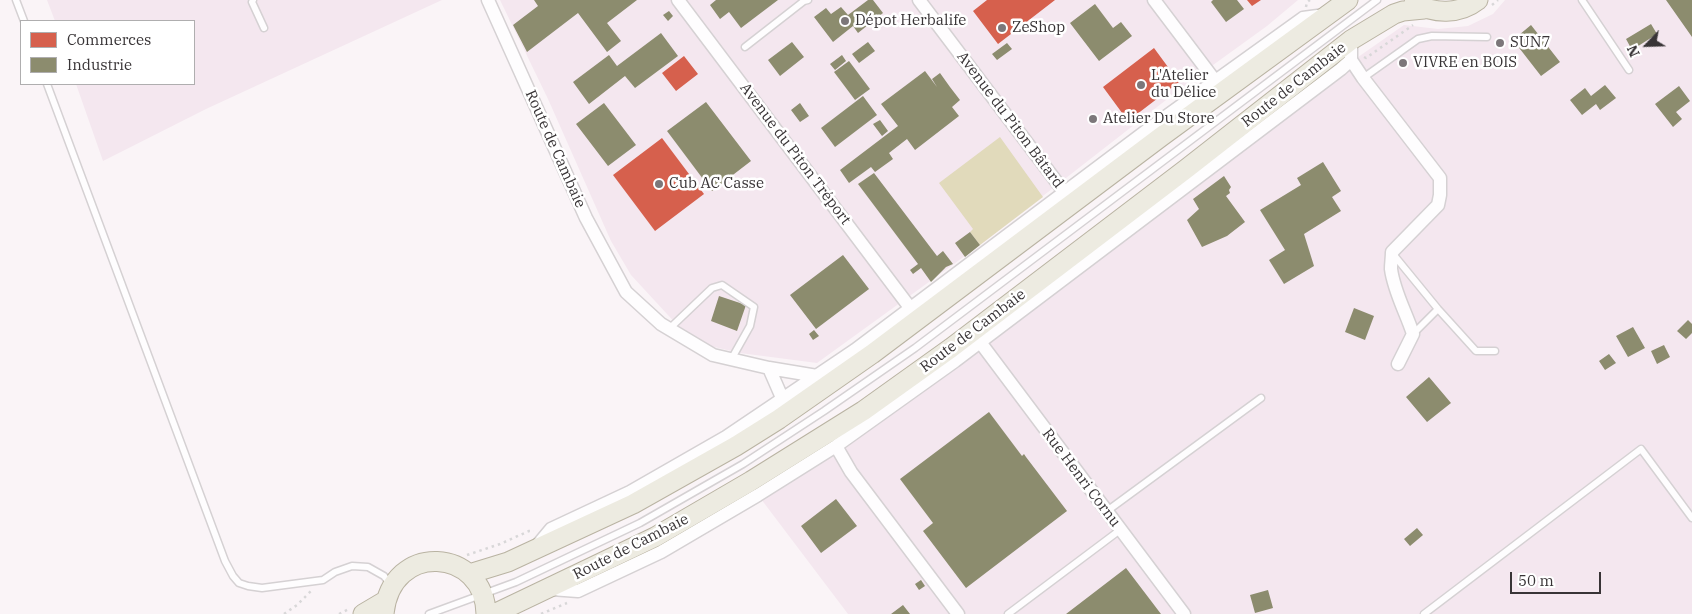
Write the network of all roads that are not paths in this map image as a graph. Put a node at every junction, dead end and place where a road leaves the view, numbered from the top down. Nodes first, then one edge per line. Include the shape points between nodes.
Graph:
1 (16, 0) edge
2 (253, 0) edge
3 (488, 0) edge
4 (678, 0) edge
5 (808, 0) edge
6 (919, 0) edge
7 (1154, 0) edge
8 (1348, 0) edge
9 (1377, 0) edge
10 (1407, 0) edge
11 (1478, 0) edge
12 (1582, 0) edge
13 (1424, 9) junction
14 (1328, 14) junction
15 (24, 20) edge
16 (264, 28) dead end
17 (1487, 37) dead end
18 (1351, 40) junction
19 (745, 47) dead end
20 (1351, 60) junction
21 (1629, 70) dead end
22 (1363, 78) junction
23 (1216, 82) junction
24 (47, 85) edge
25 (1065, 192) junction
26 (1392, 252) junction
27 (911, 309) junction
28 (1438, 309) junction
29 (669, 329) junction
30 (1413, 334) junction
31 (980, 342) junction
32 (1495, 351) dead end
33 (732, 358) junction
34 (1398, 364) dead end
35 (769, 368) junction
36 (817, 376) junction
37 (1260, 398) dead end
38 (783, 400) junction
39 (836, 446) junction
40 (1107, 511) junction
41 (1692, 518) edge
42 (1120, 530) junction
43 (533, 551) junction
44 (469, 574) junction
45 (548, 588) junction
46 (483, 594) junction
47 (387, 600) edge
48 (358, 610) edge
49 (429, 614) edge
50 (486, 614) edge
51 (494, 614) edge
52 (958, 614) edge
53 (1008, 614) edge
54 (1184, 614) edge
55 (1424, 614) edge

1 - 15 lane
2 - 16 lane
3 - 29 street, Route de Cambaie via 590,226 626,292
4 - 27 street, Avenue du Piton Tréport
5 - 19 lane
6 - 25 street, Avenue du Piton Bâtard
7 - 23 street
8 - 14 main road
9 - 46 lane via 915,348 824,412 743,464 640,523 516,582
10 - 13 main road, Route de Cambaie
11 - 13 main road, Route de Cambaie via 1450,11
12 - 21 lane
13 - 18 main road, Route de Cambaie via 1394,14
14 - 23 street via 1303,18
14 - 43 main road via 816,394 736,446 632,504
17 - 22 lane via 1432,36 1418,39
18 - 20 street
18 - 45 main road, Route de Cambaie via 1190,167 864,411 655,537
20 - 22 street
20 - 31 street
22 - 26 street via 1440,178 1438,205
23 - 25 street
24 - 47 lane via 232,576 239,583 262,588 323,580 352,566 368,568 384,576
25 - 27 street
26 - 28 lane
26 - 30 street via 1391,269
27 - 36 street
28 - 30 lane
28 - 32 lane via 1476,351
29 - 33 street, Route de Cambaie via 713,355
29 - 33 lane via 712,288 722,285 754,308 750,326
30 - 34 street
31 - 39 street
31 - 40 street, Rue Henri Cornu
33 - 35 street, Route de Cambaie
35 - 36 street, Route de Cambaie
35 - 38 street
36 - 38 street
37 - 40 lane
38 - 43 street via 630,492 551,529
39 - 45 street via 661,552 578,591
39 - 52 street via 851,472
40 - 42 street, Rue Henri Cornu
41 - 55 lane via 1641,449
42 - 53 lane
42 - 54 street, Rue Henri Cornu
43 - 44 main road
44 - 46 main road
44 - 47 main road via 446,563 415,565 402,574
45 - 51 main road, Route de Cambaie
46 - 49 lane
46 - 50 main road
47 - 48 main road

